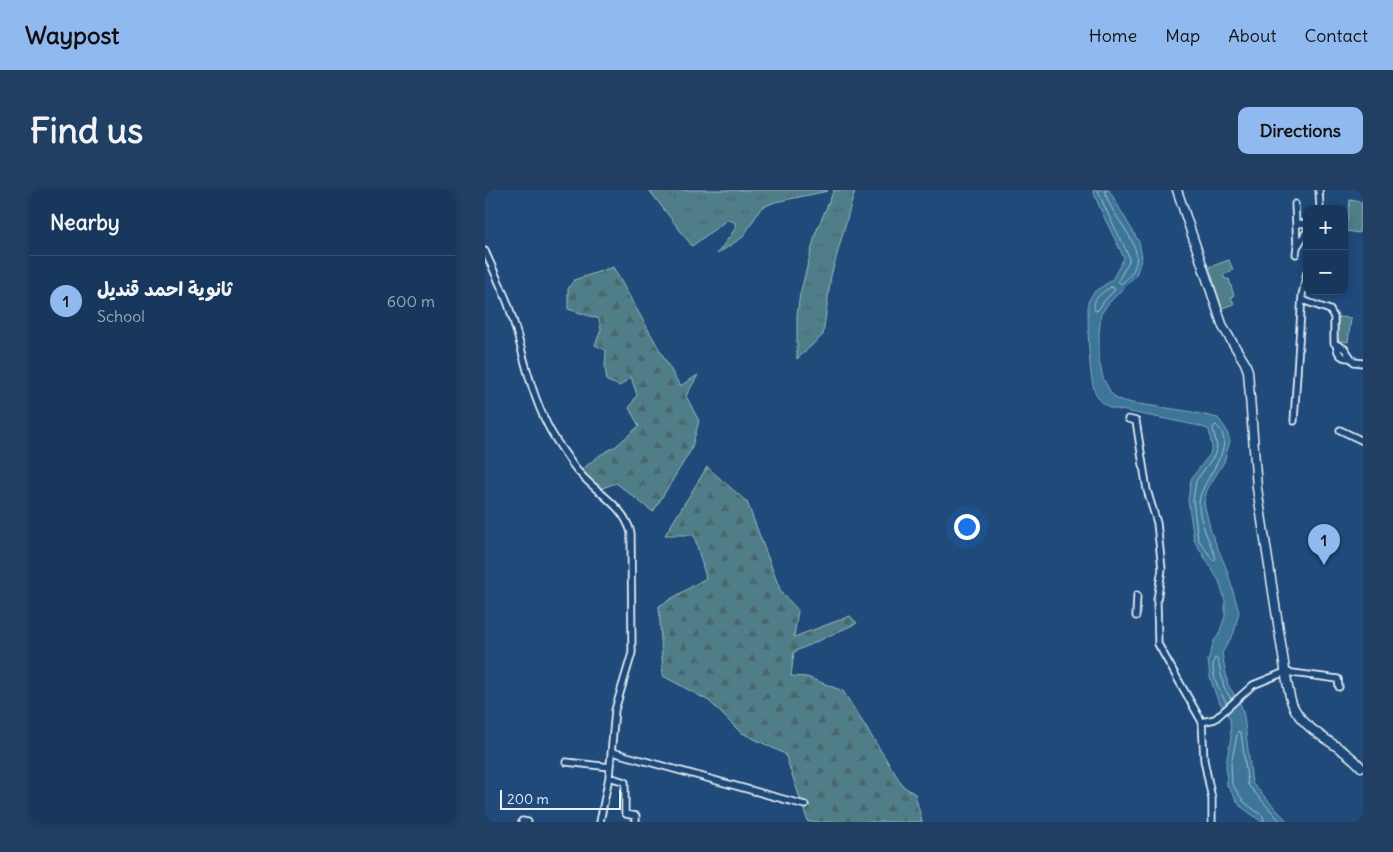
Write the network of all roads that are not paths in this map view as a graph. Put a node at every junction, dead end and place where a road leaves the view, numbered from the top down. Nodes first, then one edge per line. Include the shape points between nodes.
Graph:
1 (1177, 190) edge
2 (1319, 190) edge
3 (1295, 204) dead end
4 (1320, 205) edge
5 (1296, 224) junction
6 (1303, 224) edge
7 (1303, 237) edge
8 (1297, 247) junction
9 (485, 251) edge
10 (1296, 254) dead end
11 (1303, 294) edge
12 (1302, 300) junction
13 (1363, 364) edge
14 (1128, 420) dead end
15 (1295, 421) dead end
16 (1340, 430) dead end
17 (1363, 441) edge
18 (1137, 595) dead end
19 (1136, 616) dead end
20 (1285, 672) junction
21 (1339, 687) dead end
22 (1202, 722) junction
23 (611, 752) junction
24 (566, 762) dead end
25 (1363, 766) edge
26 (610, 767) junction
27 (609, 777) junction
28 (805, 805) dead end
29 (600, 822) edge
30 (636, 822) edge
31 (1212, 822) edge

1 - 20 main road via 1223,327 1248,371 1257,488
2 - 4 street
3 - 5 street
5 - 6 street
5 - 8 street
7 - 8 street
8 - 10 street
9 - 23 street via 507,303 547,426 586,481 620,510 631,533 632,654 615,710
11 - 12 street
12 - 13 street via 1333,313 1335,344 1345,349 1354,362
12 - 15 street
14 - 22 street via 1136,421 1147,490 1157,522 1162,569 1157,600 1158,644
16 - 17 street
18 - 19 street
20 - 21 street via 1338,679
20 - 22 street via 1246,689 1215,719
20 - 25 main road via 1292,704 1298,714
22 - 31 street
23 - 26 street
23 - 28 street
24 - 26 street
26 - 27 street
27 - 29 street
27 - 30 street via 625,782 625,812 636,816

